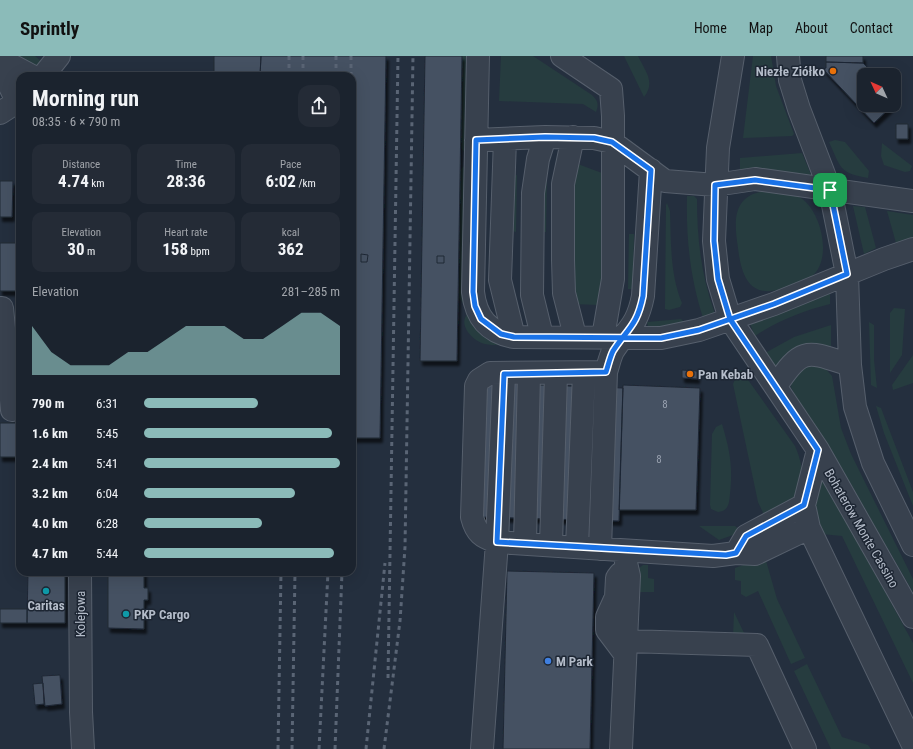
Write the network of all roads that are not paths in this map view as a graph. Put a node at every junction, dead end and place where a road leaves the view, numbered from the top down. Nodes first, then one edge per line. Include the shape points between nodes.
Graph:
1 (59, 56) edge
2 (478, 56) edge
3 (562, 56) edge
4 (733, 56) edge
5 (788, 56) edge
6 (0, 59) edge
7 (0, 66) edge
8 (24, 72) edge
9 (46, 72) edge
10 (16, 96) edge
11 (16, 103) edge
12 (0, 113) edge
13 (545, 137) junction
14 (573, 137) junction
15 (505, 139) junction
16 (476, 140) junction
17 (612, 142) junction
18 (651, 170) junction
19 (715, 185) junction
20 (830, 190) junction
21 (913, 201) edge
22 (913, 249) edge
23 (847, 274) junction
24 (0, 308) edge
25 (730, 319) junction
26 (542, 336) junction
27 (575, 336) junction
28 (514, 337) junction
29 (614, 337) junction
30 (850, 365) junction
31 (606, 372) junction
32 (584, 373) junction
33 (529, 374) junction
34 (556, 374) junction
35 (776, 386) junction
36 (11, 411) edge
37 (818, 450) junction
38 (804, 505) junction
39 (808, 528) junction
40 (497, 542) junction
41 (525, 543) junction
42 (551, 545) junction
43 (913, 545) edge
44 (577, 547) junction
45 (600, 549) junction
46 (736, 553) junction
47 (626, 557) junction
48 (80, 576) edge
49 (913, 618) edge
50 (623, 647) junction
51 (913, 745) edge
52 (83, 749) edge
53 (482, 749) edge
54 (621, 749) edge
55 (805, 749) edge

1 - 9 street
2 - 16 street
3 - 17 street via 611,89
4 - 19 street via 718,148
5 - 20 street via 790,80 799,109
6 - 8 street
7 - 10 street
11 - 12 street
13 - 14 street
13 - 15 street
13 - 26 street via 538,159 533,193 532,295
14 - 17 street
14 - 27 street via 563,184 563,260 564,293
15 - 16 street
15 - 28 street via 500,280
16 - 28 street via 473,292 475,306 481,319 490,327 501,334
17 - 18 street
17 - 29 street
18 - 19 street via 665,181
18 - 29 street via 643,296 639,313
19 - 20 street via 755,180
19 - 25 street, Bohaterów Monte Cassino via 714,241 717,272
20 - 21 street
20 - 23 street
22 - 23 street
23 - 25 street
23 - 30 street
24 - 36 street
25 - 29 street via 699,330 661,338
25 - 35 street, Bohaterów Monte Cassino
26 - 27 street
26 - 28 street
27 - 29 street
29 - 31 street
30 - 35 street via 819,355 803,355 789,366
30 - 43 street via 855,407 862,434 873,463
31 - 32 street
31 - 45 street
32 - 34 street
32 - 44 street
33 - 34 street
33 - 40 street via 504,374
33 - 41 street
34 - 42 street
35 - 37 street, Bohaterów Monte Cassino
37 - 38 street
37 - 49 street, Bohaterów Monte Cassino
38 - 39 street
38 - 46 street via 746,536
39 - 46 street via 755,554
39 - 51 street
40 - 41 street
40 - 53 street
41 - 42 street
42 - 44 street
44 - 45 street
45 - 47 street
46 - 47 street via 713,556
47 - 50 street via 630,576
47 - 50 street via 617,578 616,597
48 - 52 street, Kolejowa
50 - 54 street
50 - 55 street via 757,645

